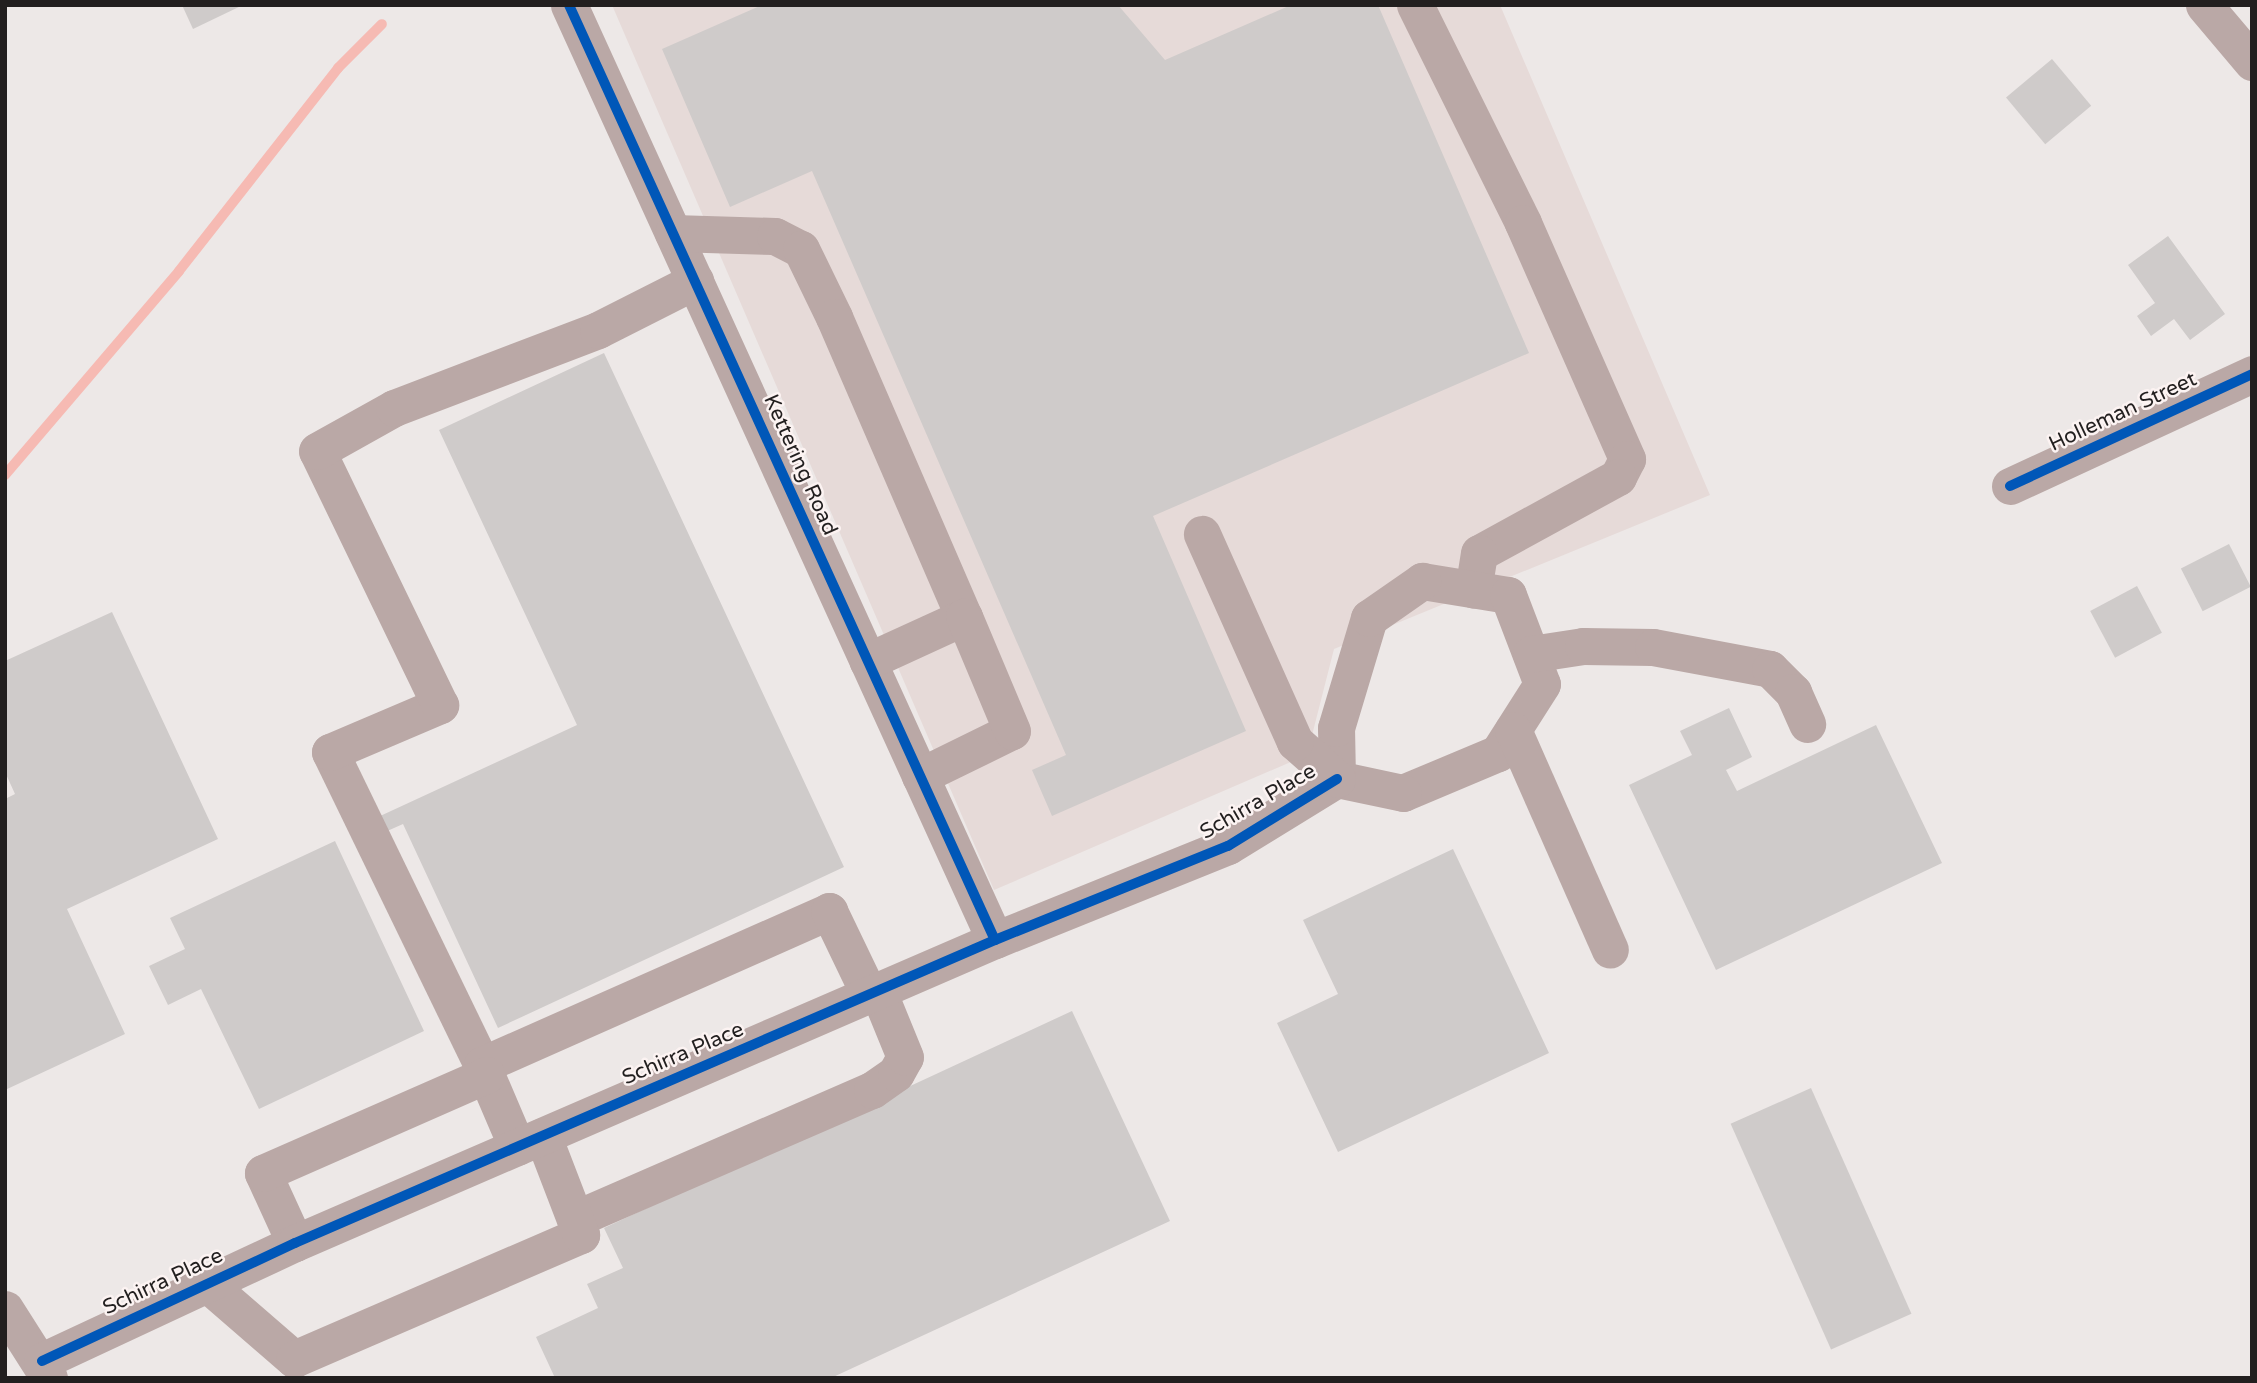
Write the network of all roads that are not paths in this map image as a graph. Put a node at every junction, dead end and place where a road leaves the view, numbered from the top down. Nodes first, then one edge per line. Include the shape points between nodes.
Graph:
1 (1415, 5) edge
2 (2204, 5) edge
3 (579, 9) edge
4 (2252, 62) edge
5 (673, 233) junction
6 (695, 281) junction
7 (2252, 374) edge
8 (2010, 486) dead end
9 (1202, 534) dead end
10 (1473, 590) junction
11 (964, 617) junction
12 (1531, 654) junction
13 (868, 661) junction
14 (1807, 724) dead end
15 (1513, 730) junction
16 (920, 776) junction
17 (1337, 779) junction
18 (995, 940) junction
19 (1610, 950) dead end
20 (874, 992) junction
21 (484, 1070) junction
22 (530, 1141) junction
23 (575, 1219) junction
24 (295, 1243) junction
25 (205, 1282) junction
26 (5, 1309) edge
27 (45, 1369) edge

1 - 10 street via 1523,223 1627,458 1618,477 1479,553
2 - 4 street
3 - 5 street, Kettering Road
5 - 6 street, Kettering Road
5 - 11 street via 775,236 801,249
6 - 13 street, Kettering Road
6 - 21 street via 598,330 394,408 317,451 440,705 330,752
7 - 8 street, Holleman Street
9 - 17 street via 1295,742
10 - 12 street, Schirra Place via 1508,595
10 - 17 street, Schirra Place via 1422,581 1369,618 1336,728
11 - 13 street
11 - 16 street via 1012,731
12 - 14 street via 1583,646 1653,647 1770,669 1793,692
12 - 15 street, Schirra Place via 1542,684
13 - 16 street, Kettering Road
15 - 17 street, Schirra Place via 1498,753 1403,793
15 - 19 street
16 - 18 street, Kettering Road
17 - 18 street, Schirra Place via 1228,846
18 - 20 street, Schirra Place
20 - 21 street via 829,911
20 - 22 street, Schirra Place
20 - 23 street via 905,1057 896,1073 872,1090
21 - 22 street
21 - 24 street via 263,1173
22 - 23 street
22 - 24 street, Schirra Place
23 - 25 street via 581,1236 294,1359
24 - 25 street, Schirra Place
25 - 27 street, Schirra Place
26 - 27 street

